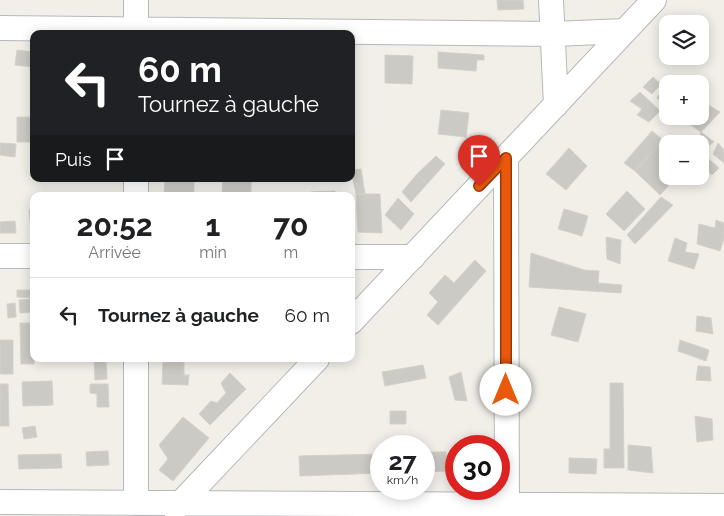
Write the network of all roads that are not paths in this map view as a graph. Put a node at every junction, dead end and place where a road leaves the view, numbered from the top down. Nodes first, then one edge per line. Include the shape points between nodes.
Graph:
1 (136, 0) edge
2 (551, 0) edge
3 (654, 0) edge
4 (0, 28) edge
5 (91, 30) edge
6 (136, 30) edge
7 (625, 31) junction
8 (355, 33) edge
9 (553, 34) junction
10 (556, 105) junction
11 (506, 158) junction
12 (0, 256) edge
13 (30, 256) edge
14 (355, 257) edge
15 (413, 257) junction
16 (355, 318) edge
17 (136, 362) edge
18 (314, 362) edge
19 (0, 502) edge
20 (136, 503) junction
21 (724, 506) edge
22 (175, 510) edge
23 (503, 513) edge

1 - 6 street
2 - 9 street
3 - 7 street
4 - 5 street
7 - 9 street
7 - 10 street
8 - 9 street
9 - 10 street
10 - 11 street
11 - 15 street
11 - 23 street
12 - 13 street
14 - 15 street
15 - 16 street
17 - 20 street
18 - 22 street
19 - 20 street
20 - 22 street
21 - 23 street
22 - 23 street

